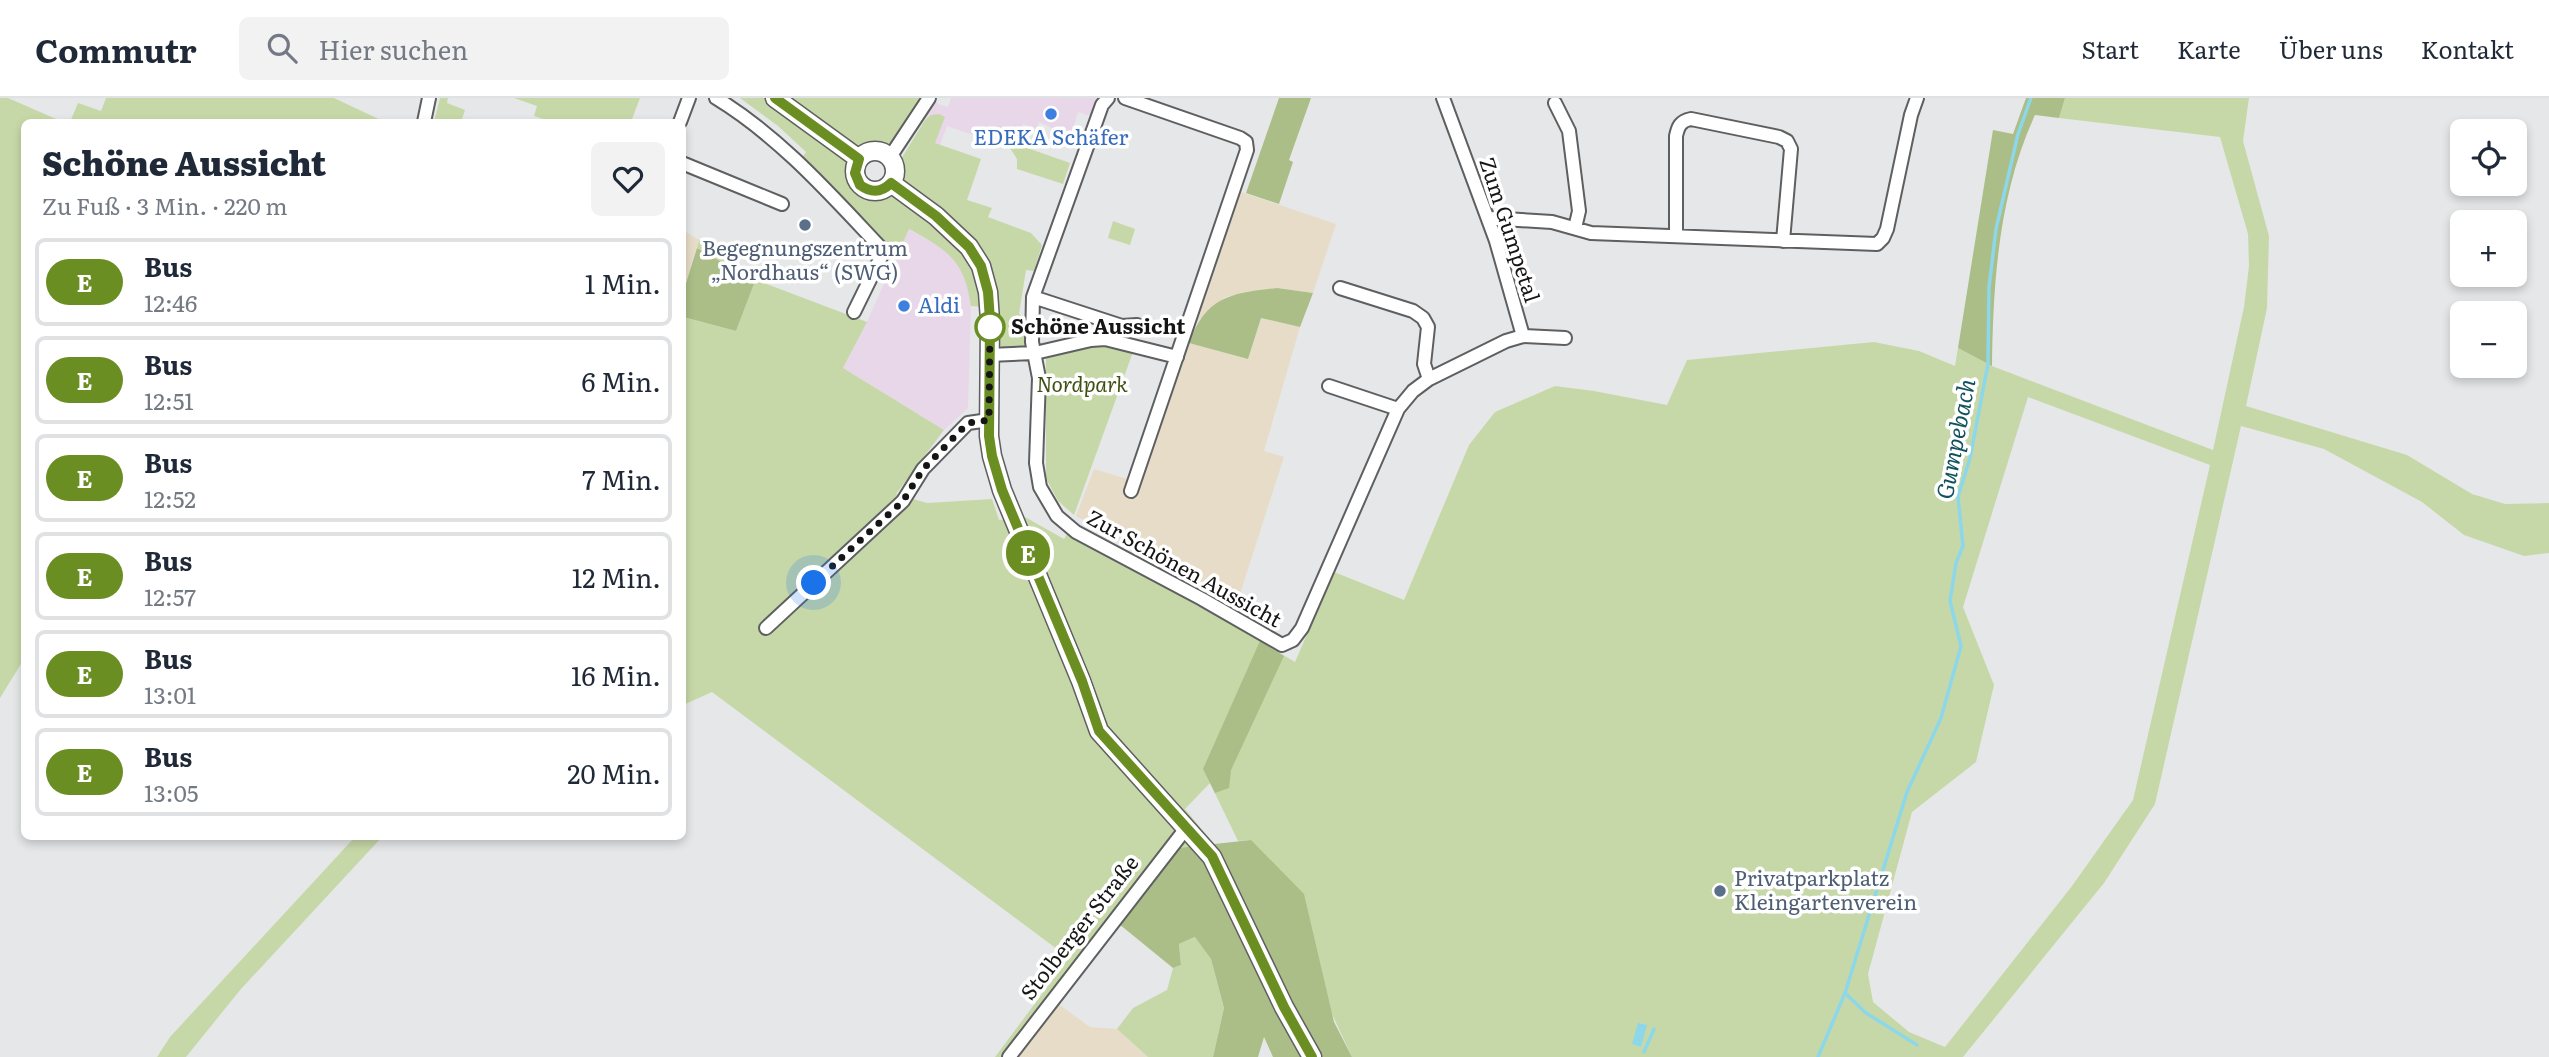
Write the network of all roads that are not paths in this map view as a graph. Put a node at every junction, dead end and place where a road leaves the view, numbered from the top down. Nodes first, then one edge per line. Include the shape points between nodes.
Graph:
1 (429, 98) edge
2 (689, 98) edge
3 (716, 98) edge
4 (775, 98) edge
5 (929, 98) edge
6 (1108, 98) edge
7 (1125, 98) edge
8 (1443, 98) edge
9 (1917, 98) edge
10 (1555, 103) dead end
11 (425, 119) edge
12 (681, 119) edge
13 (890, 157) junction
14 (859, 159) junction
15 (686, 165) edge
16 (891, 183) junction
17 (782, 204) dead end
18 (1488, 218) junction
19 (1575, 228) junction
20 (1676, 236) junction
21 (1783, 241) junction
22 (1340, 288) dead end
23 (1032, 297) junction
24 (854, 312) dead end
25 (1137, 325) dead end
26 (1523, 336) junction
27 (1565, 338) dead end
28 (1035, 354) junction
29 (989, 355) junction
30 (1177, 357) junction
31 (1429, 379) junction
32 (1329, 386) dead end
33 (1398, 409) junction
34 (989, 420) junction
35 (1131, 491) dead end
36 (766, 628) dead end
37 (1187, 827) junction
38 (1009, 1057) edge
39 (1312, 1057) edge

1 - 11 street
2 - 12 street
3 - 24 street via 789,153 881,248
4 - 14 main road
5 - 13 street
6 - 23 street
7 - 30 street via 1246,142
8 - 18 street, Zum Gumpetal
9 - 21 street via 1884,238 1867,245
10 - 19 street via 1569,131 1579,211
13 - 14 main road via 870,152
13 - 16 main road via 895,173
14 - 16 main road via 855,173 860,185 873,191
15 - 17 street
16 - 29 main road via 936,216 969,247 981,266 988,292
18 - 19 street
18 - 26 street, Zum Gumpetal
19 - 20 street via 1591,233
20 - 21 street
20 - 21 street via 1676,136 1679,126 1691,119 1787,141 1791,149
22 - 31 street via 1423,318 1427,327 1424,364
23 - 25 street via 1122,326
23 - 28 street
26 - 27 street, Zum Gumpetal
26 - 31 street, Zur Schönen Aussicht
28 - 29 street
28 - 30 street via 1105,339
28 - 33 street, Zur Schönen Aussicht via 1039,379 1037,475 1057,516 1076,532 1282,645 1302,628
29 - 34 main road
30 - 35 street
31 - 33 street, Zur Schönen Aussicht
32 - 33 street
34 - 36 street via 968,423 923,469 903,501
34 - 37 main road via 992,456 1002,490 1099,731
37 - 38 street, Stolberger Straße
37 - 39 main road via 1212,856

